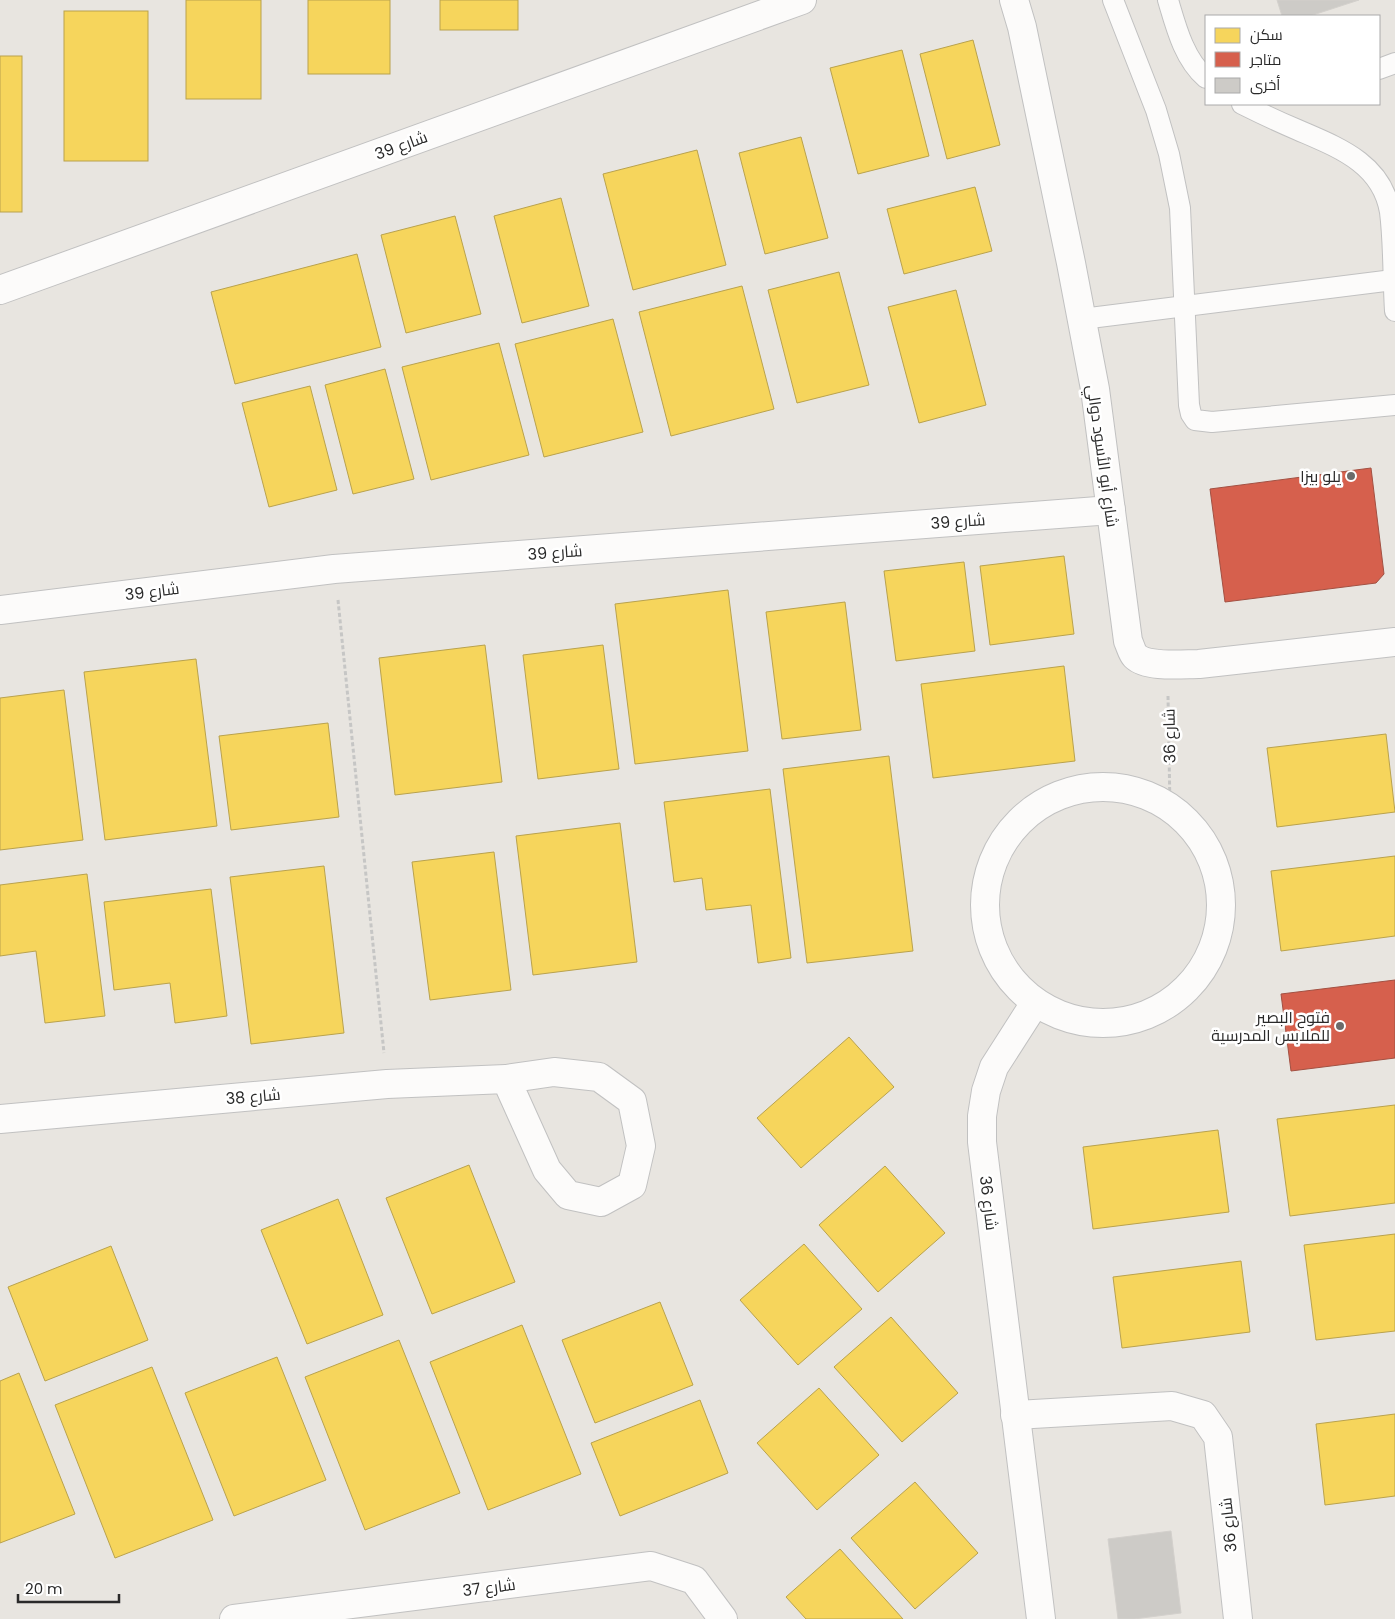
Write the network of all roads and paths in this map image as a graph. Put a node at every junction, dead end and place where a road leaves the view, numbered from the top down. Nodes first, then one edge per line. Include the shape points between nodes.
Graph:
1 (802, 0) edge
2 (1014, 0) edge
3 (1113, 0) edge
4 (1168, 0) edge
5 (1395, 63) edge
6 (1380, 69) edge
7 (1205, 77) edge
8 (1272, 105) edge
9 (1250, 108) edge
10 (1393, 280) junction
11 (0, 290) edge
12 (1183, 306) junction
13 (1395, 311) edge
14 (1082, 319) junction
15 (1395, 405) edge
16 (1111, 510) junction
17 (334, 569) junction
18 (0, 610) edge
19 (1395, 642) edge
20 (1168, 665) junction
21 (1170, 808) junction
22 (1035, 1003) junction
23 (506, 1078) junction
24 (387, 1084) junction
25 (0, 1119) edge
26 (1015, 1415) junction
27 (234, 1619) edge
28 (723, 1619) edge
29 (1040, 1619) edge
30 (1238, 1619) edge

1 - 11 street, شارع 39
2 - 14 street, شارع أبو الأسود دوالي
3 - 12 lane via 1156,110 1168,154 1180,208
4 - 7 lane via 1182,44
5 - 6 lane
8 - 9 lane
9 - 10 lane via 1338,146 1370,171 1382,188 1390,210
10 - 12 lane
10 - 13 lane
12 - 14 lane
12 - 15 lane via 1189,405 1196,420 1212,422
14 - 16 street, شارع أبو الأسود دوالي
16 - 17 street, شارع 39
16 - 20 street, شارع أبو الأسود دوالي via 1128,641 1136,656
17 - 18 street, شارع 39
17 - 24 path
19 - 20 street, شارع أبو الأسود دوالي
20 - 21 path, شارع 36
21 - 22 street via 1140,793 1107,787 1073,791 1042,803 1015,825 996,853 985,884 984,919 993,951 1010,980
21 - 22 street via 1196,831 1213,860 1221,892 1220,926 1210,958 1190,986 1164,1008 1132,1020 1099,1024 1065,1018
22 - 26 street, شارع 36 via 994,1067 982,1116 984,1167
23 - 23 street, شارع 38 via 547,1170 568,1195 600,1202 632,1185 641,1146 632,1101 599,1077 554,1072
23 - 24 street, شارع 38
24 - 25 street, شارع 38
26 - 29 street, شارع 36
26 - 30 street, شارع 36 via 1172,1406 1203,1415 1218,1437
27 - 28 street, شارع 37 via 651,1566 694,1580

